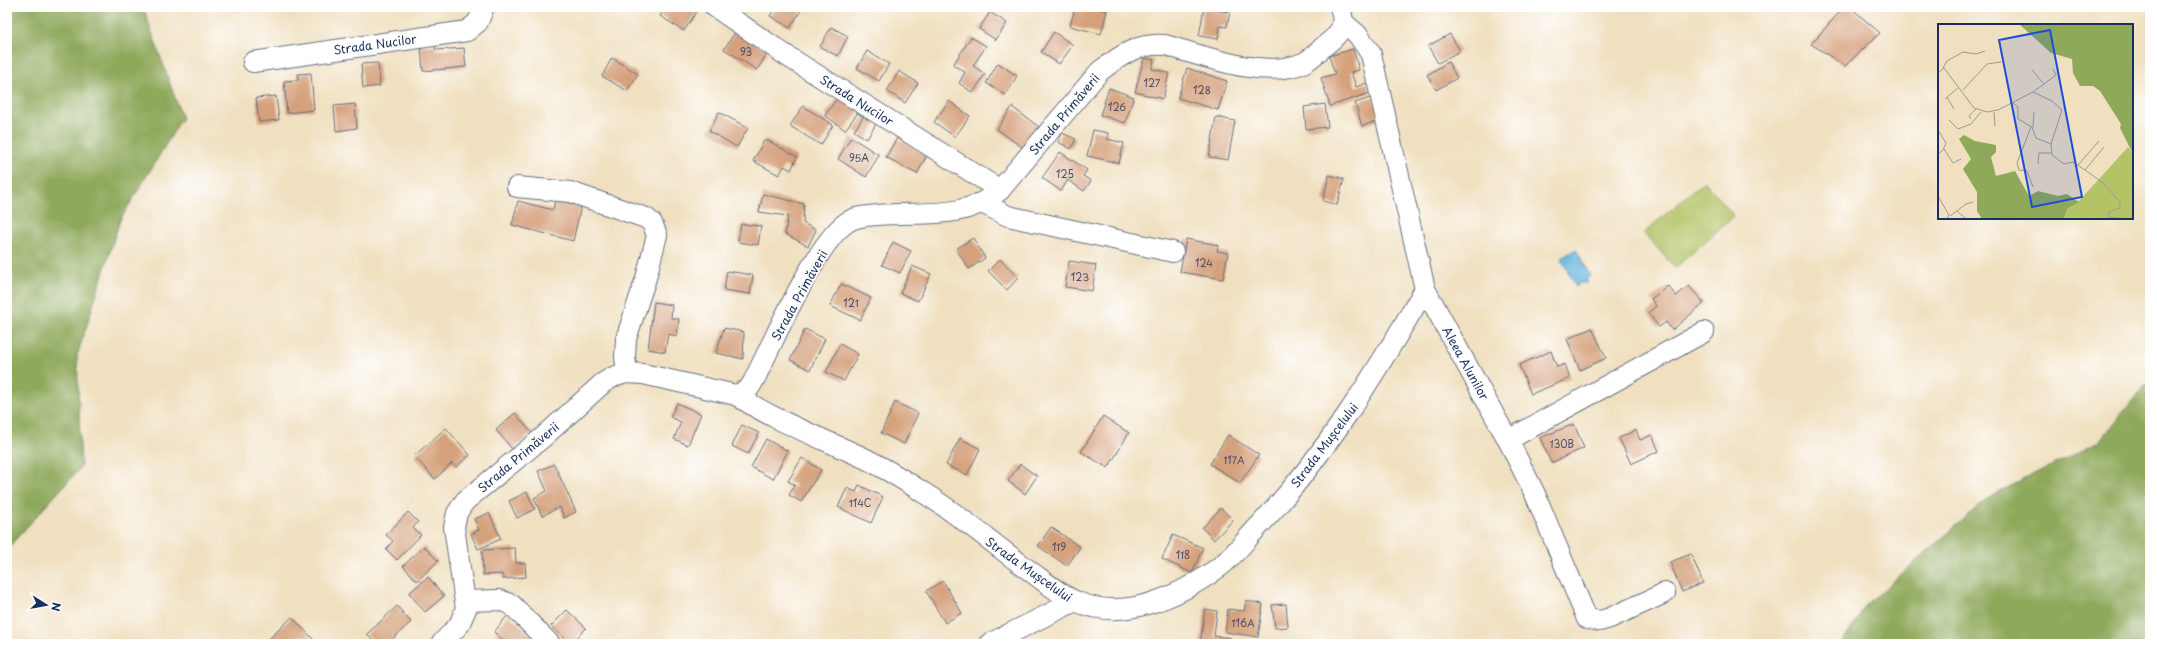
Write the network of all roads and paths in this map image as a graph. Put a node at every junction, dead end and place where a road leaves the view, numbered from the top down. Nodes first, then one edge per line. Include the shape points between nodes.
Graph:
1 (484, 7) edge
2 (715, 7) edge
3 (1342, 12) edge
4 (253, 62) dead end
5 (517, 187) dead end
6 (1000, 190) junction
7 (982, 203) junction
8 (1174, 252) dead end
9 (1426, 289) junction
10 (1704, 332) dead end
11 (627, 373) junction
12 (736, 395) junction
13 (1508, 440) junction
14 (1665, 593) dead end
15 (465, 601) junction
16 (1075, 601) junction
17 (441, 644) edge
18 (550, 644) edge
19 (989, 644) edge

1 - 4 street, Strada Nucilor via 478,22 466,31
2 - 6 street, Strada Nucilor via 787,56
3 - 6 street, Strada Primăverii via 1338,35 1304,62 1279,69 1252,67 1165,45 1154,44 1133,48 1100,71
3 - 9 street, Aleea Alunilor via 1371,54
5 - 11 street via 570,192 646,218 652,223 656,234 646,278 626,339
6 - 7 street, Strada Primăverii
7 - 8 street via 1008,216
7 - 12 street, Strada Primăverii via 958,211 860,217 836,230 807,275 753,382 748,390
9 - 13 street, Aleea Alunilor
9 - 16 street, Strada Mușcelului via 1354,406 1320,454 1270,514 1220,567 1176,594 1144,604 1112,609
10 - 13 street
11 - 12 street, Strada Primăverii via 643,374
11 - 15 street, Strada Primăverii via 603,383 465,501 457,513 454,527
12 - 16 street, Strada Mușcelului via 775,418 864,458 928,495
13 - 14 street, Aleea Alunilor via 1535,494 1587,619 1600,621 1610,618
15 - 17 street, Strada Primăverii via 466,609 462,619
15 - 18 street via 500,600 512,605
16 - 19 street

